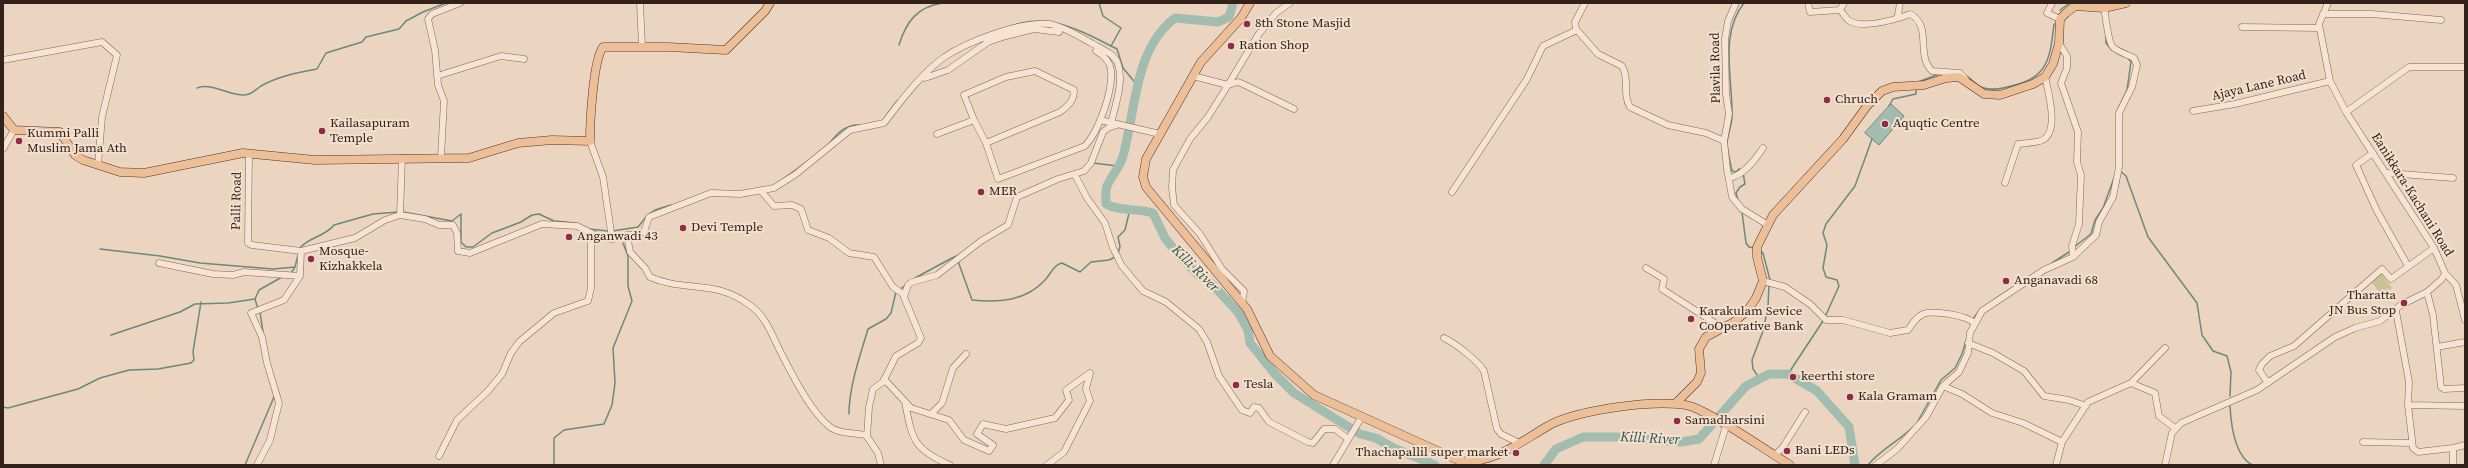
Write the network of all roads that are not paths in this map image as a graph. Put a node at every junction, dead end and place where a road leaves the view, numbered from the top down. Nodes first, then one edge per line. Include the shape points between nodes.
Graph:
1 (460, 3) edge
2 (640, 3) edge
3 (770, 3) edge
4 (1250, 3) edge
5 (1290, 3) edge
6 (1736, 3) edge
7 (1808, 3) edge
8 (1844, 3) edge
9 (1900, 3) edge
10 (2052, 3) edge
11 (2126, 3) edge
12 (2328, 3) edge
13 (1583, 4) edge
14 (2075, 5) edge
15 (2104, 8) junction
16 (1840, 10) junction
17 (2323, 14) junction
18 (1902, 17) junction
19 (2060, 20) junction
20 (2441, 20) dead end
21 (2242, 27) dead end
22 (2319, 28) junction
23 (1577, 30) junction
24 (2059, 42) junction
25 (642, 46) junction
26 (524, 59) dead end
27 (3, 60) edge
28 (2465, 67) edge
29 (437, 76) junction
30 (1193, 76) junction
31 (2045, 77) junction
32 (922, 79) junction
33 (1967, 81) junction
34 (2330, 81) junction
35 (1228, 85) junction
36 (1294, 109) dead end
37 (2193, 111) dead end
38 (2346, 112) junction
39 (3, 116) edge
40 (974, 120) junction
41 (1100, 120) junction
42 (1117, 125) junction
43 (14, 130) junction
44 (937, 134) dead end
45 (1160, 134) junction
46 (1725, 138) junction
47 (590, 141) junction
48 (986, 142) junction
49 (3, 148) edge
50 (1763, 148) dead end
51 (248, 153) junction
52 (2373, 153) junction
53 (441, 157) junction
54 (402, 158) junction
55 (98, 165) junction
56 (2388, 173) junction
57 (1075, 175) junction
58 (1730, 178) junction
59 (2453, 178) dead end
60 (2005, 183) dead end
61 (762, 192) junction
62 (1452, 192) dead end
63 (400, 213) junction
64 (1768, 224) junction
65 (591, 233) junction
66 (611, 234) junction
67 (627, 235) junction
68 (2434, 248) junction
69 (301, 251) junction
70 (2073, 257) junction
71 (159, 263) dead end
72 (2408, 266) junction
73 (1646, 268) dead end
74 (2445, 273) junction
75 (300, 276) junction
76 (1763, 282) junction
77 (2427, 292) junction
78 (903, 294) junction
79 (1242, 303) junction
80 (2396, 311) junction
81 (2465, 320) edge
82 (1972, 321) junction
83 (1721, 327) junction
84 (1444, 338) dead end
85 (2465, 342) edge
86 (1968, 343) junction
87 (2437, 347) junction
88 (2165, 348) dead end
89 (966, 354) dead end
90 (884, 379) junction
91 (2131, 383) junction
92 (2268, 383) junction
93 (1943, 386) junction
94 (2465, 388) edge
95 (905, 402) junction
96 (1676, 404) junction
97 (2408, 405) junction
98 (2086, 406) junction
99 (2465, 406) edge
100 (1805, 412) dead end
101 (931, 414) junction
102 (1361, 418) junction
103 (1726, 426) junction
104 (2175, 428) junction
105 (867, 437) junction
106 (1347, 438) junction
107 (2062, 442) junction
108 (2363, 442) dead end
109 (1519, 443) junction
110 (2412, 443) junction
111 (2465, 445) edge
112 (2453, 448) junction
113 (439, 456) dead end
114 (1774, 456) junction
115 (257, 465) edge
116 (881, 465) edge
117 (950, 465) edge
118 (1047, 465) edge
119 (1333, 465) edge
120 (1714, 465) edge
121 (1790, 465) edge
122 (1876, 465) edge
123 (2056, 465) edge
124 (2165, 465) edge
125 (2453, 465) edge

1 - 29 street via 432,14 428,19 436,50
2 - 25 street
3 - 25 main road via 726,50
4 - 30 main road via 1241,18 1201,62
5 - 35 street via 1276,13 1258,35
6 - 46 street, Plavila Road via 1728,21 1725,39 1729,114
7 - 16 street via 1812,13
8 - 16 street
9 - 18 street via 1898,15
10 - 19 street via 2047,13
11 - 15 main road
12 - 17 street, Eanikkara-Kachani Road
13 - 23 street via 1575,22
14 - 15 main road
14 - 19 main road
15 - 70 street via 2108,40 2112,48 2134,58 2137,65 2132,87 2120,108 2117,144 2119,167 2113,197 2099,222 2096,235
16 - 18 street via 1848,20 1855,23 1883,23
17 - 20 street via 2372,14
17 - 22 street, Eanikkara-Kachani Road
18 - 33 street via 1910,14 1918,18 1922,24 1923,55 1926,65 1932,71 1960,73
19 - 24 main road
21 - 22 street
22 - 34 street, Eanikkara-Kachani Road
23 - 46 street via 1598,54 1622,66 1626,78 1625,97 1631,109 1668,125
23 - 62 street via 1543,46 1527,78
24 - 31 main road via 2053,64
24 - 70 street via 2067,56 2062,86 2078,132 2077,162 2081,175 2078,224 2072,246
25 - 47 main road via 607,46 600,51 594,85
26 - 29 street via 501,56
27 - 55 street via 102,42 117,55 102,117
28 - 38 street via 2409,67
29 - 53 street via 444,101
30 - 35 street
30 - 45 main road
31 - 33 main road via 2033,84 2000,95 1984,94
31 - 60 street via 2053,112 2049,134 2042,141 2018,144
32 - 41 street via 948,70 988,42 1034,29 1054,30 1085,44 1107,60 1111,69 1110,86
32 - 42 street via 943,58 960,49 1012,28 1035,24 1051,25 1080,36 1116,58 1120,81
32 - 61 street via 884,123 850,130 796,174 774,188
33 - 64 main road via 1959,77 1946,78 1933,83 1893,87 1882,91 1867,106 1843,139 1773,215
34 - 37 street, Ajaya Lane Road via 2235,104
34 - 38 street, Eanikkara-Kachani Road
35 - 36 street via 1238,82
35 - 79 street via 1186,145 1173,170 1172,187 1174,205 1200,234 1222,269 1244,290
38 - 52 street, Eanikkara-Kachani Road
39 - 43 main road
40 - 44 street
40 - 48 street
40 - 48 street via 964,95 1006,77 1035,71 1074,90 1071,104 1060,112
41 - 42 street
41 - 48 street via 1092,138 1085,146 998,179
42 - 45 street
42 - 57 street via 1103,132 1088,168
43 - 49 street
43 - 55 main road via 60,132 75,154
45 - 79 main road via 1143,168 1146,187
46 - 58 street, Plavila Road
47 - 53 main road via 552,140 525,143 470,158
47 - 66 street via 603,177
50 - 58 street via 1755,160 1736,177
51 - 54 main road via 315,160
51 - 55 main road via 223,155 158,172 120,172
51 - 69 street, Palli Road via 248,243
52 - 56 street, Eanikkara-Kachani Road
52 - 72 street via 2356,165 2377,211
53 - 54 main road
54 - 63 street
56 - 59 street
56 - 68 street, Eanikkara-Kachani Road
57 - 78 street via 1058,179 1017,197 1008,225 981,241 937,274 912,282
57 - 106 street via 1087,198 1105,223 1116,255 1144,291 1166,302 1199,329 1207,342 1219,376 1242,410 1250,413 1254,407 1259,408 1269,422 1308,442 1313,443 1324,429 1336,429
58 - 64 street, Plavila Road via 1732,197 1742,209
61 - 67 street via 711,193 649,217 644,232
61 - 78 street via 773,206 779,208 792,205 801,208 808,230 829,238 849,253 874,257 893,287
63 - 65 street via 439,225 453,225 457,233 458,251 470,254 485,245 542,224 577,226
63 - 69 street via 355,238
64 - 76 main road via 1757,249
65 - 66 street via 601,238
65 - 113 street via 591,288 588,301 554,313 519,342 502,374 457,420
66 - 67 street
67 - 105 street via 630,252 650,277 675,285 720,289 752,306 766,321 790,371 831,428
68 - 72 street
68 - 74 street, Eanikkara-Kachani Road
69 - 75 street
70 - 82 street via 2026,281 1982,310
71 - 75 street via 214,274
72 - 92 street via 2391,279 2382,269 2294,346 2270,356 2259,370
73 - 83 street via 1664,279 1662,290
74 - 77 street, Eanikkara-Kachani Road
74 - 81 street via 2456,285
75 - 115 street via 284,300 254,310 251,315 262,337 279,403 268,444
76 - 82 street via 1785,287 1810,304 1823,318 1843,320 1881,331 1901,333 1908,330 1914,320 1925,313 1954,315
76 - 83 main road via 1747,311 1734,322
77 - 80 street, Eanikkara-Kachani Road via 2401,305
77 - 87 street
78 - 90 street via 921,338 918,343 896,356
79 - 102 main road via 1270,356 1314,395
80 - 92 street, Eanikkara-Kachani Road via 2380,321 2355,328 2335,338
80 - 97 street via 2409,382
82 - 86 street
83 - 96 main road via 1706,337 1699,349 1701,373 1697,382
84 - 109 street via 1480,365 1484,371 1497,429 1501,434
85 - 87 street
86 - 93 street via 1968,353 1959,372
86 - 98 street via 1994,353 2024,371 2044,396
87 - 94 street via 2442,389
88 - 91 street
89 - 101 street via 953,368 942,403
90 - 95 street
90 - 105 street via 875,386 870,397
91 - 98 street via 2093,399
91 - 104 street via 2154,393 2159,416
92 - 104 street, Eanikkara-Kachani Road
93 - 107 street via 1962,394 1992,413 2023,423
93 - 122 street via 1926,417 1897,449
95 - 101 street via 911,408
95 - 117 street via 911,433 917,445 934,458
96 - 103 main road via 1702,412
96 - 109 main road via 1582,412 1550,424
97 - 99 street
97 - 110 street
98 - 107 street
100 - 114 street via 1783,448
101 - 118 street via 949,420 964,440 989,451 993,445 977,434 982,424 1006,429 1055,418 1069,400 1066,390 1090,373 1086,389 1090,401 1064,452
102 - 106 street
102 - 109 main road via 1460,461 1476,461 1497,456
103 - 114 main road
103 - 120 street
104 - 124 street
105 - 116 street via 878,453
106 - 119 street
107 - 123 street
108 - 110 street
110 - 112 street via 2416,452
111 - 112 street
112 - 125 street
114 - 121 main road

